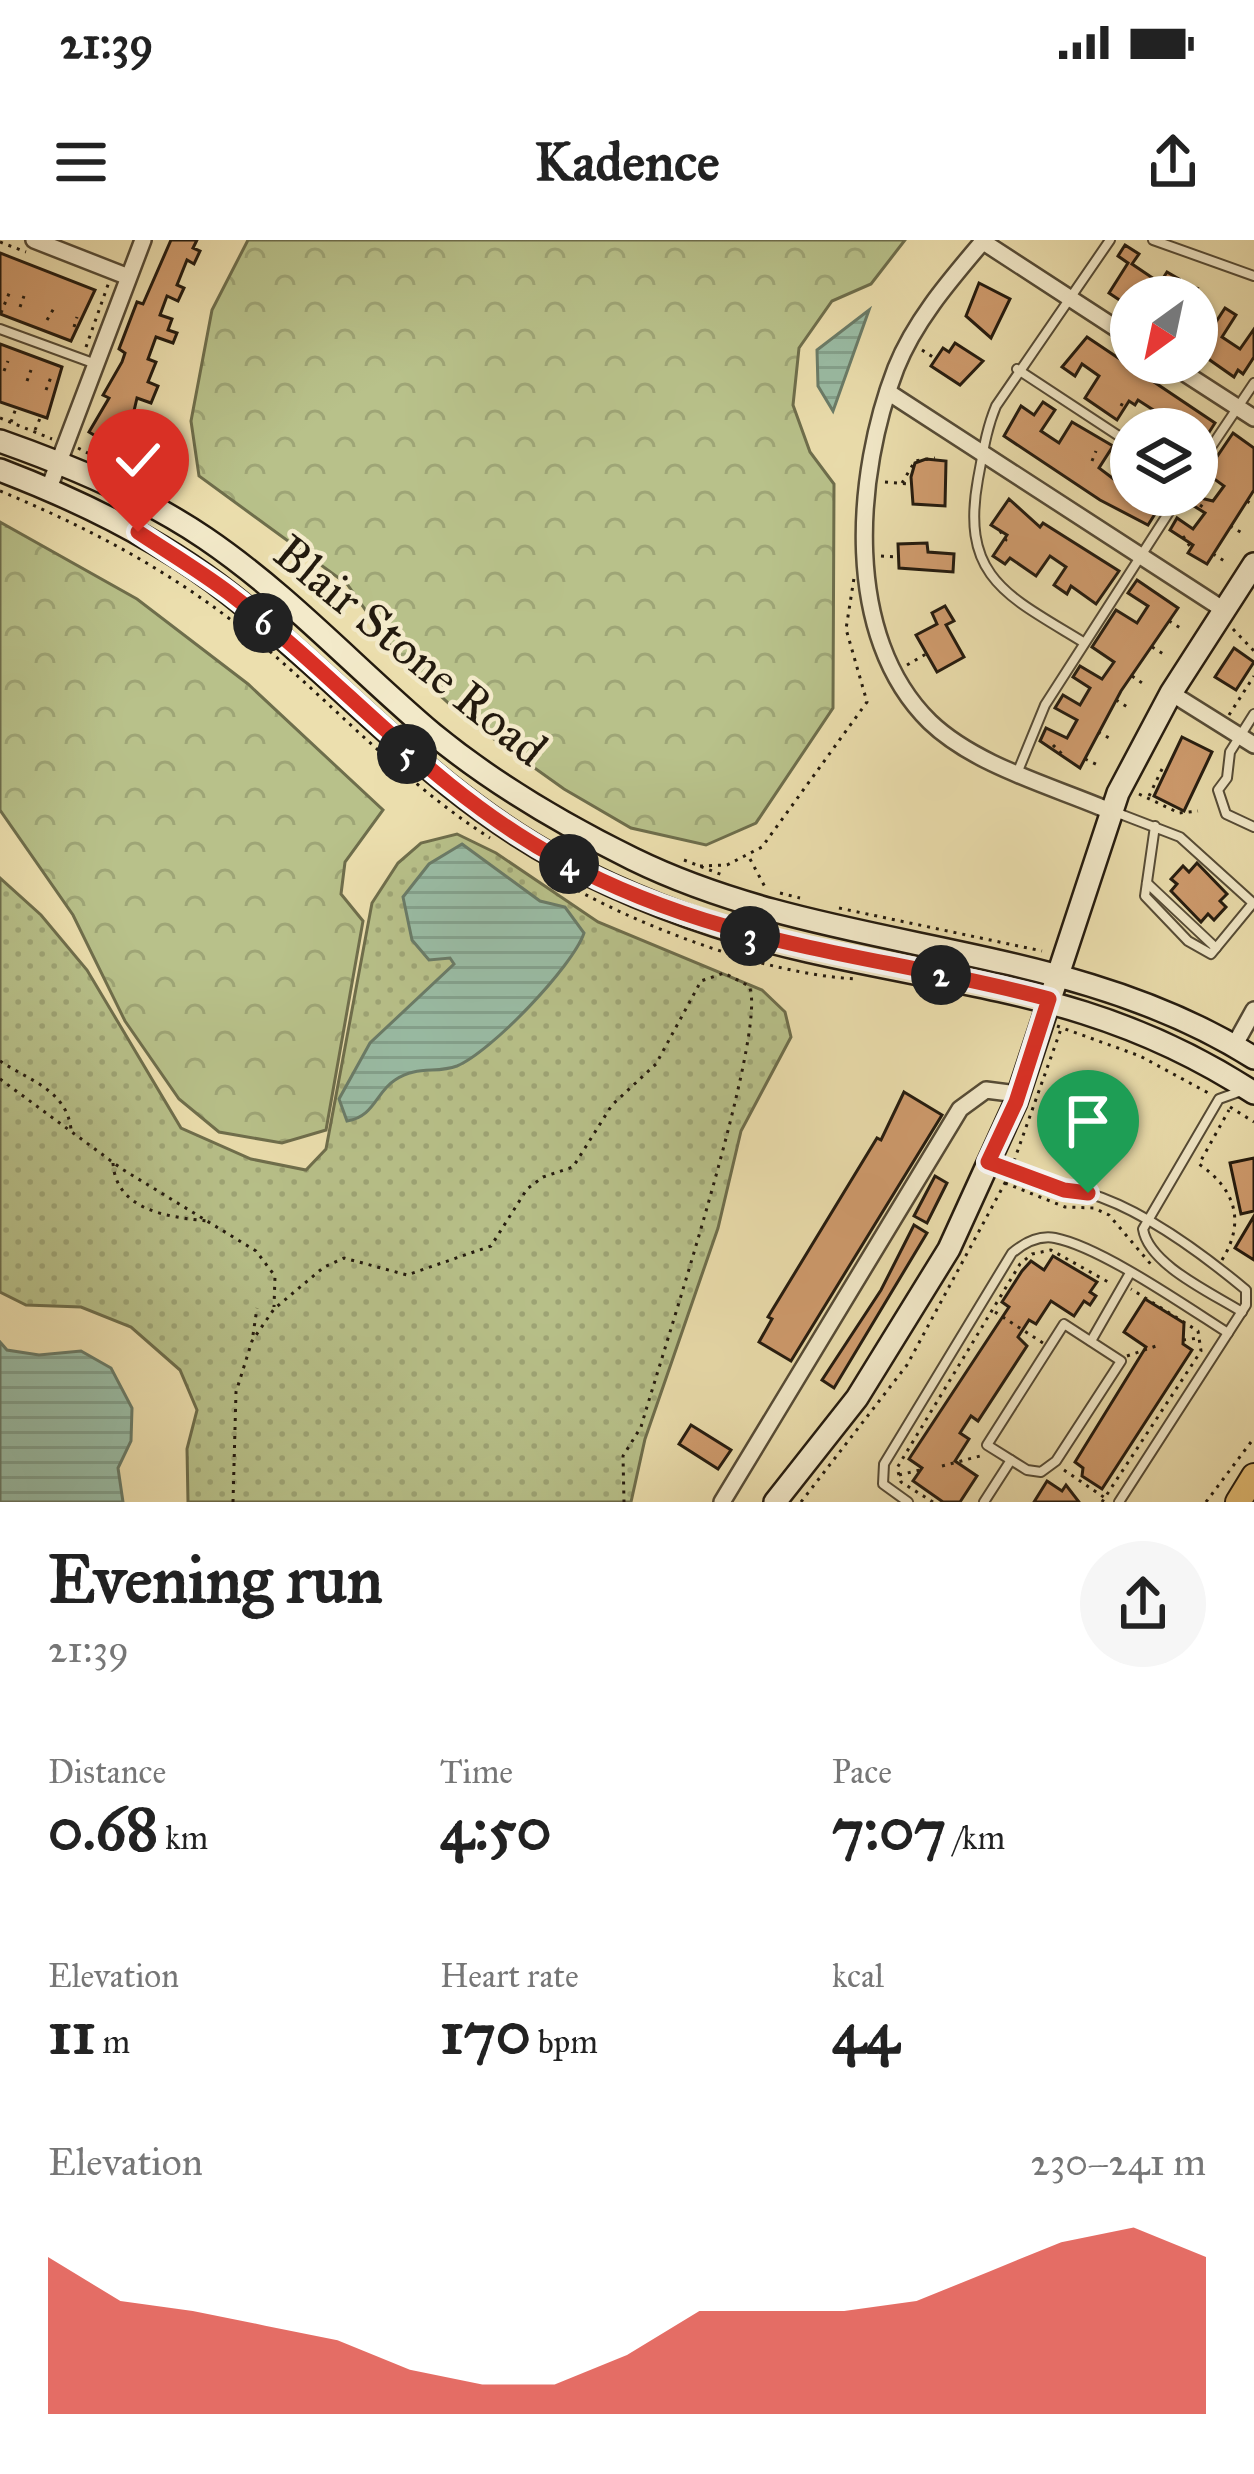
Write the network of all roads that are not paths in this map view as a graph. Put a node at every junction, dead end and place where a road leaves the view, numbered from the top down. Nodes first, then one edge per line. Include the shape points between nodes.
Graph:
1 (142, 240) edge
2 (1110, 240) edge
3 (1154, 240) edge
4 (983, 241) edge
5 (29, 246) edge
6 (120, 273) junction
7 (1254, 276) edge
8 (1070, 298) junction
9 (1110, 324) edge
10 (0, 328) edge
11 (87, 361) junction
12 (1017, 370) junction
13 (1254, 382) edge
14 (1202, 384) edge
15 (889, 392) junction
16 (1238, 407) junction
17 (1254, 418) edge
18 (1110, 430) edge
19 (5, 432) edge
20 (1218, 437) edge
21 (62, 452) junction
22 (982, 453) junction
23 (0, 470) edge
24 (49, 488) junction
25 (1167, 516) edge
26 (1141, 556) junction
27 (1254, 564) edge
28 (1228, 619) junction
29 (1083, 642) junction
30 (1172, 693) junction
31 (1254, 714) edge
32 (1248, 740) edge
33 (1018, 771) junction
34 (1110, 811) junction
35 (1155, 826) junction
36 (1254, 826) edge
37 (1244, 914) junction
38 (1254, 920) edge
39 (1058, 974) junction
40 (1049, 999) junction
41 (1254, 1010) edge
42 (1234, 1046) junction
43 (1180, 1052) junction
44 (1254, 1058) edge
45 (1212, 1067) junction
46 (1251, 1091) edge
47 (1018, 1094) junction
48 (1219, 1100) junction
49 (988, 1162) junction
50 (1147, 1222) junction
51 (1130, 1274) junction
52 (1242, 1312) junction
53 (1228, 1334) junction
54 (1090, 1341) junction
55 (1011, 1460) junction
56 (1254, 1476) edge
57 (722, 1502) edge
58 (776, 1502) edge
59 (908, 1502) edge
60 (984, 1502) edge
61 (1119, 1502) edge
62 (1238, 1502) edge

1 - 6 street
2 - 8 lane
3 - 7 lane
4 - 8 street
4 - 15 street via 929,310
5 - 6 street
6 - 11 street
8 - 9 street
8 - 12 lane
10 - 11 lane
11 - 21 street
12 - 18 lane
12 - 22 lane
13 - 16 lane
14 - 16 street
15 - 22 street
15 - 33 street via 867,532 874,631 899,683 931,723
16 - 17 street
16 - 20 lane
19 - 21 street, Blair Stone Road
21 - 24 street
21 - 39 street, Blair Stone Road via 203,537 295,605 432,733 569,827 773,913
22 - 26 street
22 - 29 lane via 972,529 987,574
23 - 24 street, Blair Stone Road
24 - 40 street, Blair Stone Road via 138,532 229,593 402,751 560,860 674,913 761,940
25 - 26 lane
26 - 28 street
26 - 29 lane
27 - 28 street
28 - 30 street
29 - 33 lane
30 - 32 street
30 - 34 street
31 - 32 lane
32 - 36 lane via 1230,752 1218,803
33 - 34 street
34 - 35 lane
34 - 39 street
35 - 37 lane via 1180,837 1253,903
35 - 37 lane via 1149,904 1188,941 1214,951
37 - 38 lane
39 - 40 street
39 - 42 street, Blair Stone Road
40 - 43 street, Blair Stone Road
40 - 47 street
41 - 42 street
42 - 43 street
42 - 44 street, Blair Stone Road
43 - 45 street, Blair Stone Road
45 - 46 street, Blair Stone Road
45 - 48 lane
46 - 48 lane
47 - 49 street
47 - 57 street via 986,1090 960,1109
48 - 50 lane
49 - 50 lane via 1088,1193
49 - 58 street via 904,1328
50 - 52 lane via 1145,1244
50 - 52 lane via 1246,1290
51 - 53 lane
51 - 54 lane
51 - 59 lane via 1058,1238 1030,1240 1012,1253 884,1464 883,1484
52 - 53 lane
53 - 61 lane
54 - 55 lane via 1064,1324 987,1445
54 - 55 lane via 1121,1360 1056,1461 1041,1472
55 - 60 lane
56 - 62 main road

